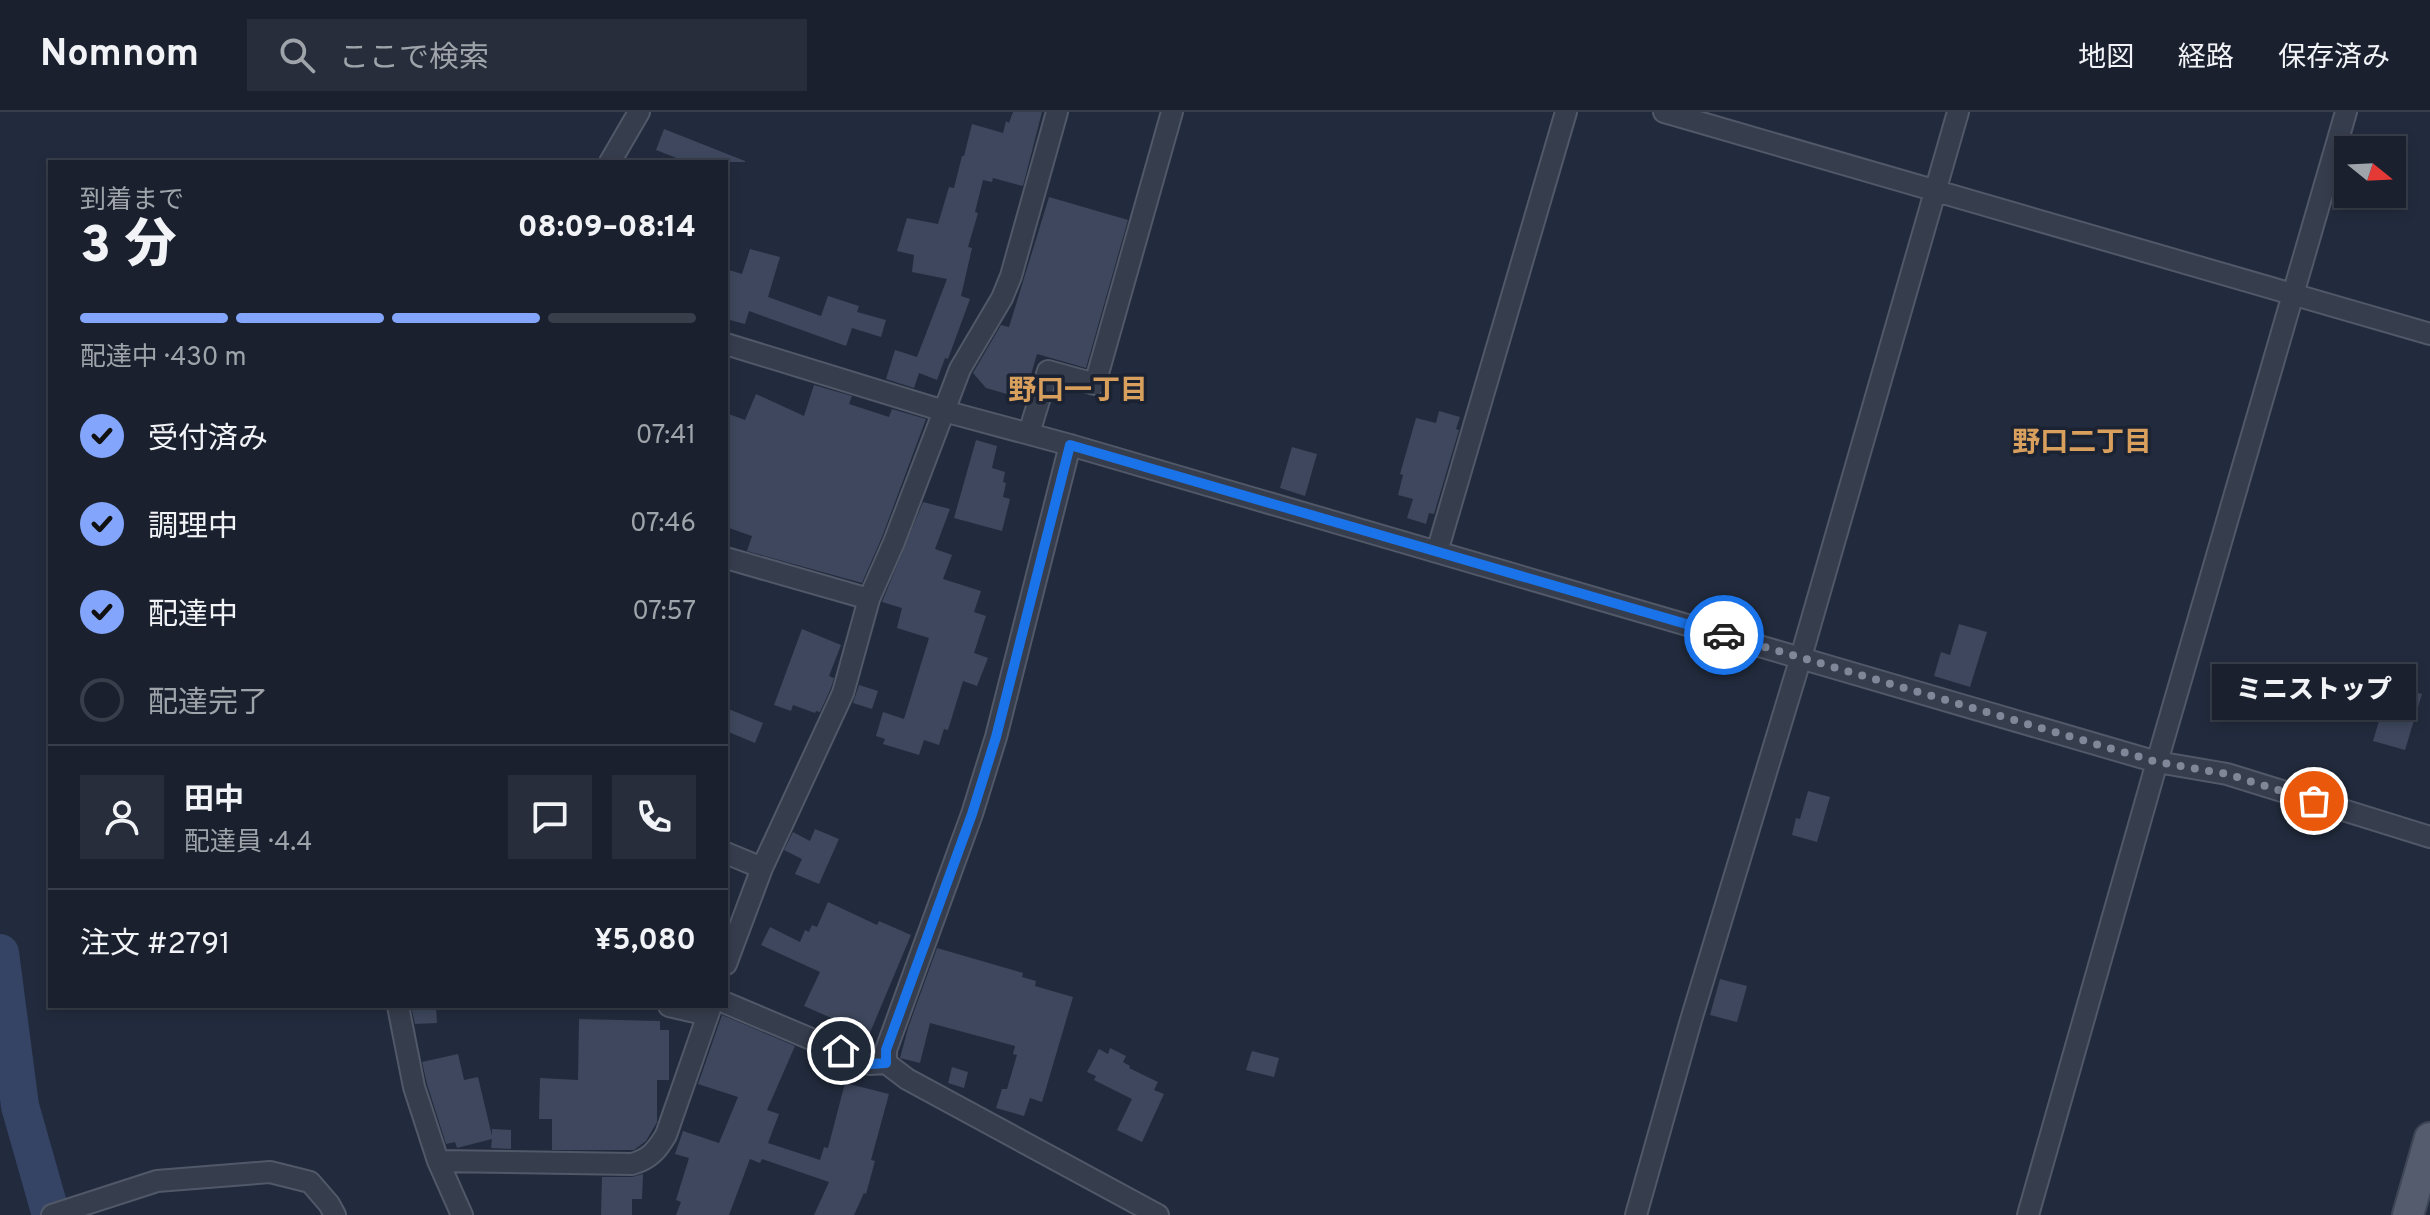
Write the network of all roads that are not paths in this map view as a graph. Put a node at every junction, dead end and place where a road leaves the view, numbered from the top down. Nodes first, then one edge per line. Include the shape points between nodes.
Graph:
1 (639, 112) edge
2 (1057, 112) edge
3 (1172, 112) edge
4 (1566, 112) edge
5 (1664, 112) edge
6 (1958, 112) edge
7 (2346, 112) edge
8 (611, 160) edge
9 (1935, 192) junction
10 (2294, 294) junction
11 (2430, 334) edge
12 (728, 345) edge
13 (944, 411) junction
14 (1029, 433) junction
15 (1070, 445) junction
16 (1437, 552) junction
17 (728, 559) edge
18 (869, 599) junction
19 (1801, 657) junction
20 (2157, 762) junction
21 (2430, 837) edge
22 (728, 854) edge
23 (762, 868) junction
24 (728, 959) edge
25 (728, 1004) edge
26 (398, 1008) edge
27 (689, 1008) edge
28 (709, 1010) edge
29 (886, 1063) junction
30 (2430, 1138) edge
31 (438, 1161) junction
32 (52, 1215) edge
33 (335, 1215) edge
34 (462, 1215) edge
35 (1158, 1215) edge
36 (1636, 1215) edge
37 (2028, 1215) edge
38 (2408, 1215) edge

1 - 8 street
2 - 13 street via 1011,276 960,369
3 - 14 street via 1095,384 1048,371
4 - 16 street
5 - 9 street
6 - 9 street
7 - 10 street
9 - 10 street
9 - 19 street
10 - 11 street
10 - 20 street
12 - 13 street
13 - 14 street
13 - 18 street
14 - 15 street
15 - 16 street
15 - 29 street via 996,737 886,1050
16 - 19 street
17 - 18 street
18 - 23 street via 843,693
19 - 20 street
19 - 36 street
20 - 21 street via 2227,774
20 - 37 street
22 - 23 street
23 - 24 street
25 - 29 street via 870,1064
26 - 31 street via 414,1087
27 - 28 street
28 - 31 street via 666,1135 647,1160
29 - 35 street
30 - 38 main road
31 - 34 street
32 - 33 street via 157,1181 270,1172 310,1182

